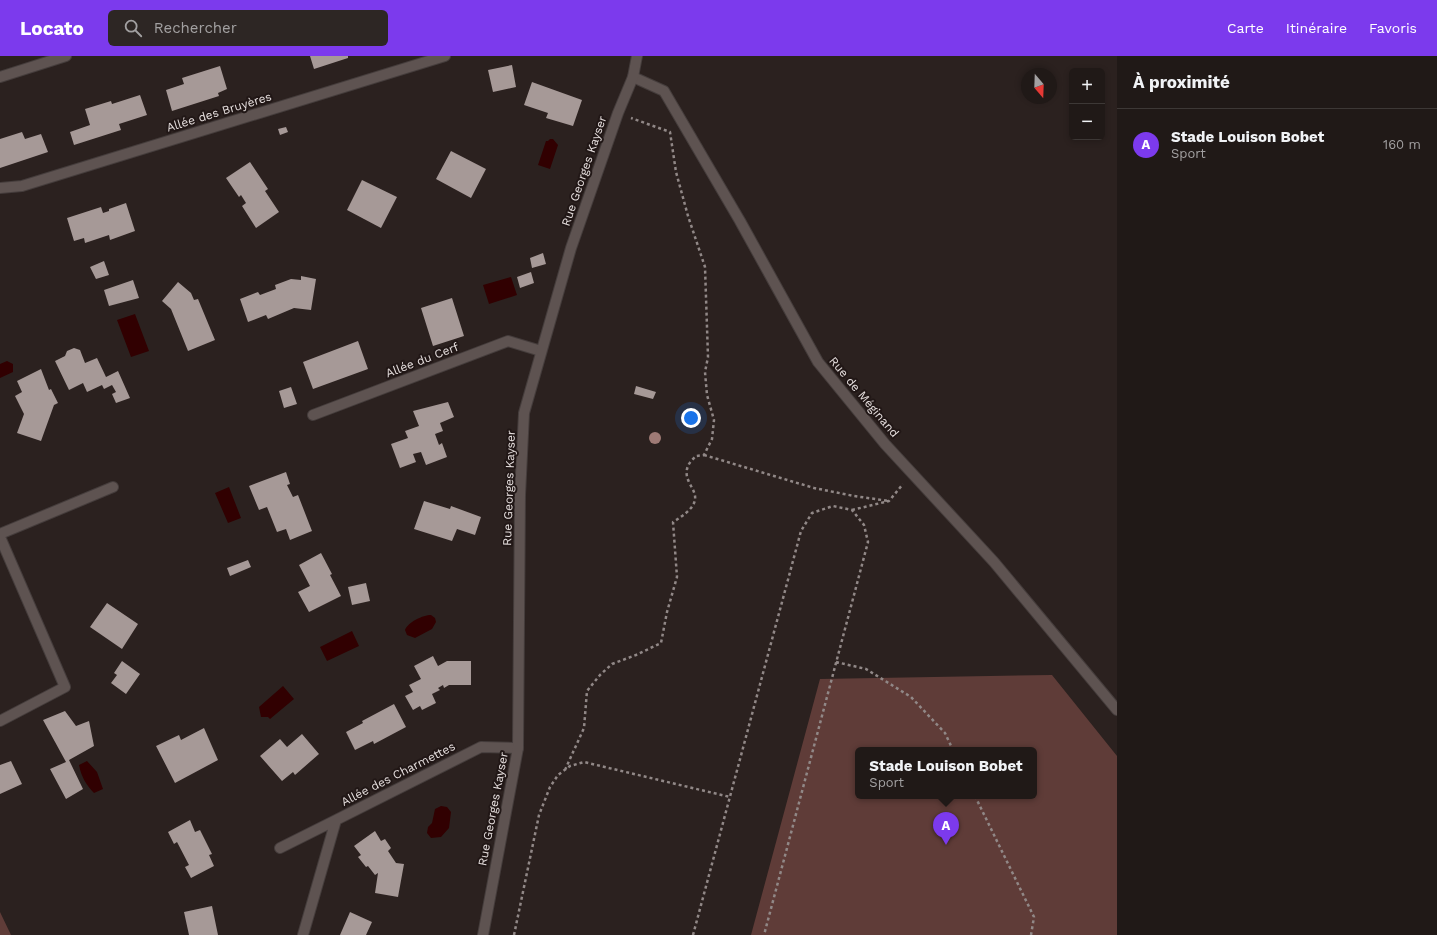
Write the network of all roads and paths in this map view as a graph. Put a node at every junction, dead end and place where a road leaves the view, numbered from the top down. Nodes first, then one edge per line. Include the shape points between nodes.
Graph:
1 (66, 56) edge
2 (444, 56) edge
3 (637, 56) edge
4 (0, 77) edge
5 (633, 77) junction
6 (618, 113) junction
7 (0, 188) edge
8 (541, 351) junction
9 (313, 415) dead end
10 (704, 455) junction
11 (912, 473) junction
12 (113, 487) dead end
13 (889, 501) junction
14 (852, 510) junction
15 (0, 536) edge
16 (836, 662) junction
17 (1117, 710) edge
18 (0, 722) edge
19 (952, 747) edge
20 (518, 748) junction
21 (565, 770) junction
22 (730, 797) junction
23 (976, 799) edge
24 (336, 820) junction
25 (280, 848) dead end
26 (303, 935) edge
27 (483, 935) edge
28 (514, 935) edge
29 (693, 935) edge
30 (764, 935) edge
31 (1031, 935) edge

1 - 4 street
2 - 7 street, Allée des Bruyères via 22,186
3 - 5 street, Rue Georges Kayser
5 - 6 street, Rue Georges Kayser
5 - 11 street, Rue de Méginand via 664,90 818,362
6 - 8 street, Rue Georges Kayser via 571,248
6 - 10 path via 670,132 676,172 706,267 708,357 705,372 707,395 714,420 712,440
8 - 9 street, Allée du Cerf via 508,342
8 - 20 street, Rue Georges Kayser via 524,413 520,495
10 - 13 path via 814,488
10 - 21 path via 696,456 687,467 696,496 693,505 686,514 673,522 677,577 661,643 612,664 587,691 584,728
11 - 13 path
11 - 17 street, Rue de Méginand via 994,562
12 - 15 street
13 - 14 path
14 - 16 path via 864,525 868,542
14 - 22 path via 833,506 812,513 801,531
15 - 18 street via 65,687
16 - 19 path via 866,669 911,697 945,733
16 - 30 path
20 - 24 street, Allée des Charmettes via 481,747
20 - 27 street, Rue Georges Kayser
21 - 22 path via 584,762
21 - 28 path via 550,787 539,815
22 - 29 path
23 - 31 path via 1034,917
24 - 25 street
24 - 26 street, Allée des Charmettes

